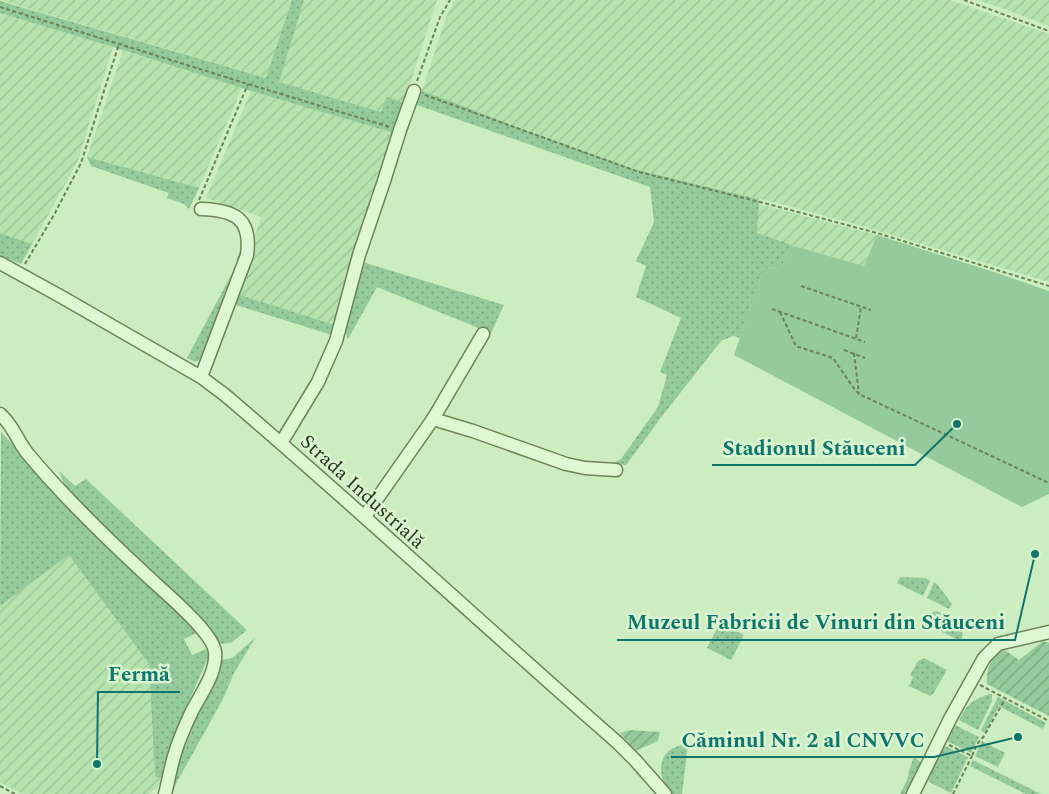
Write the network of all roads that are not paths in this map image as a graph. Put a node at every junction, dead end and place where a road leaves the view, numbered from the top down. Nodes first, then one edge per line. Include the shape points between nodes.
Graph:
1 (414, 91) road end
2 (199, 205) road end
3 (0, 263) edge
4 (483, 334) dead end
5 (201, 378) junction
6 (0, 414) edge
7 (433, 418) junction
8 (281, 443) junction
9 (616, 470) dead end
10 (365, 516) junction
11 (1049, 632) edge
12 (165, 794) edge
13 (665, 794) edge
14 (913, 794) edge

1 - 8 street via 360,255 336,341 318,382
2 - 5 street via 236,216 243,223 248,245
3 - 5 street, Strada Industrială
4 - 7 street
5 - 8 street, Strada Industrială via 225,394
6 - 12 street via 27,452 75,506 196,622 215,650 213,671 176,750
7 - 9 street via 566,464
7 - 10 street
8 - 10 street, Strada Industrială
10 - 13 street, Strada Industrială via 618,743
11 - 14 street via 998,644 984,658

